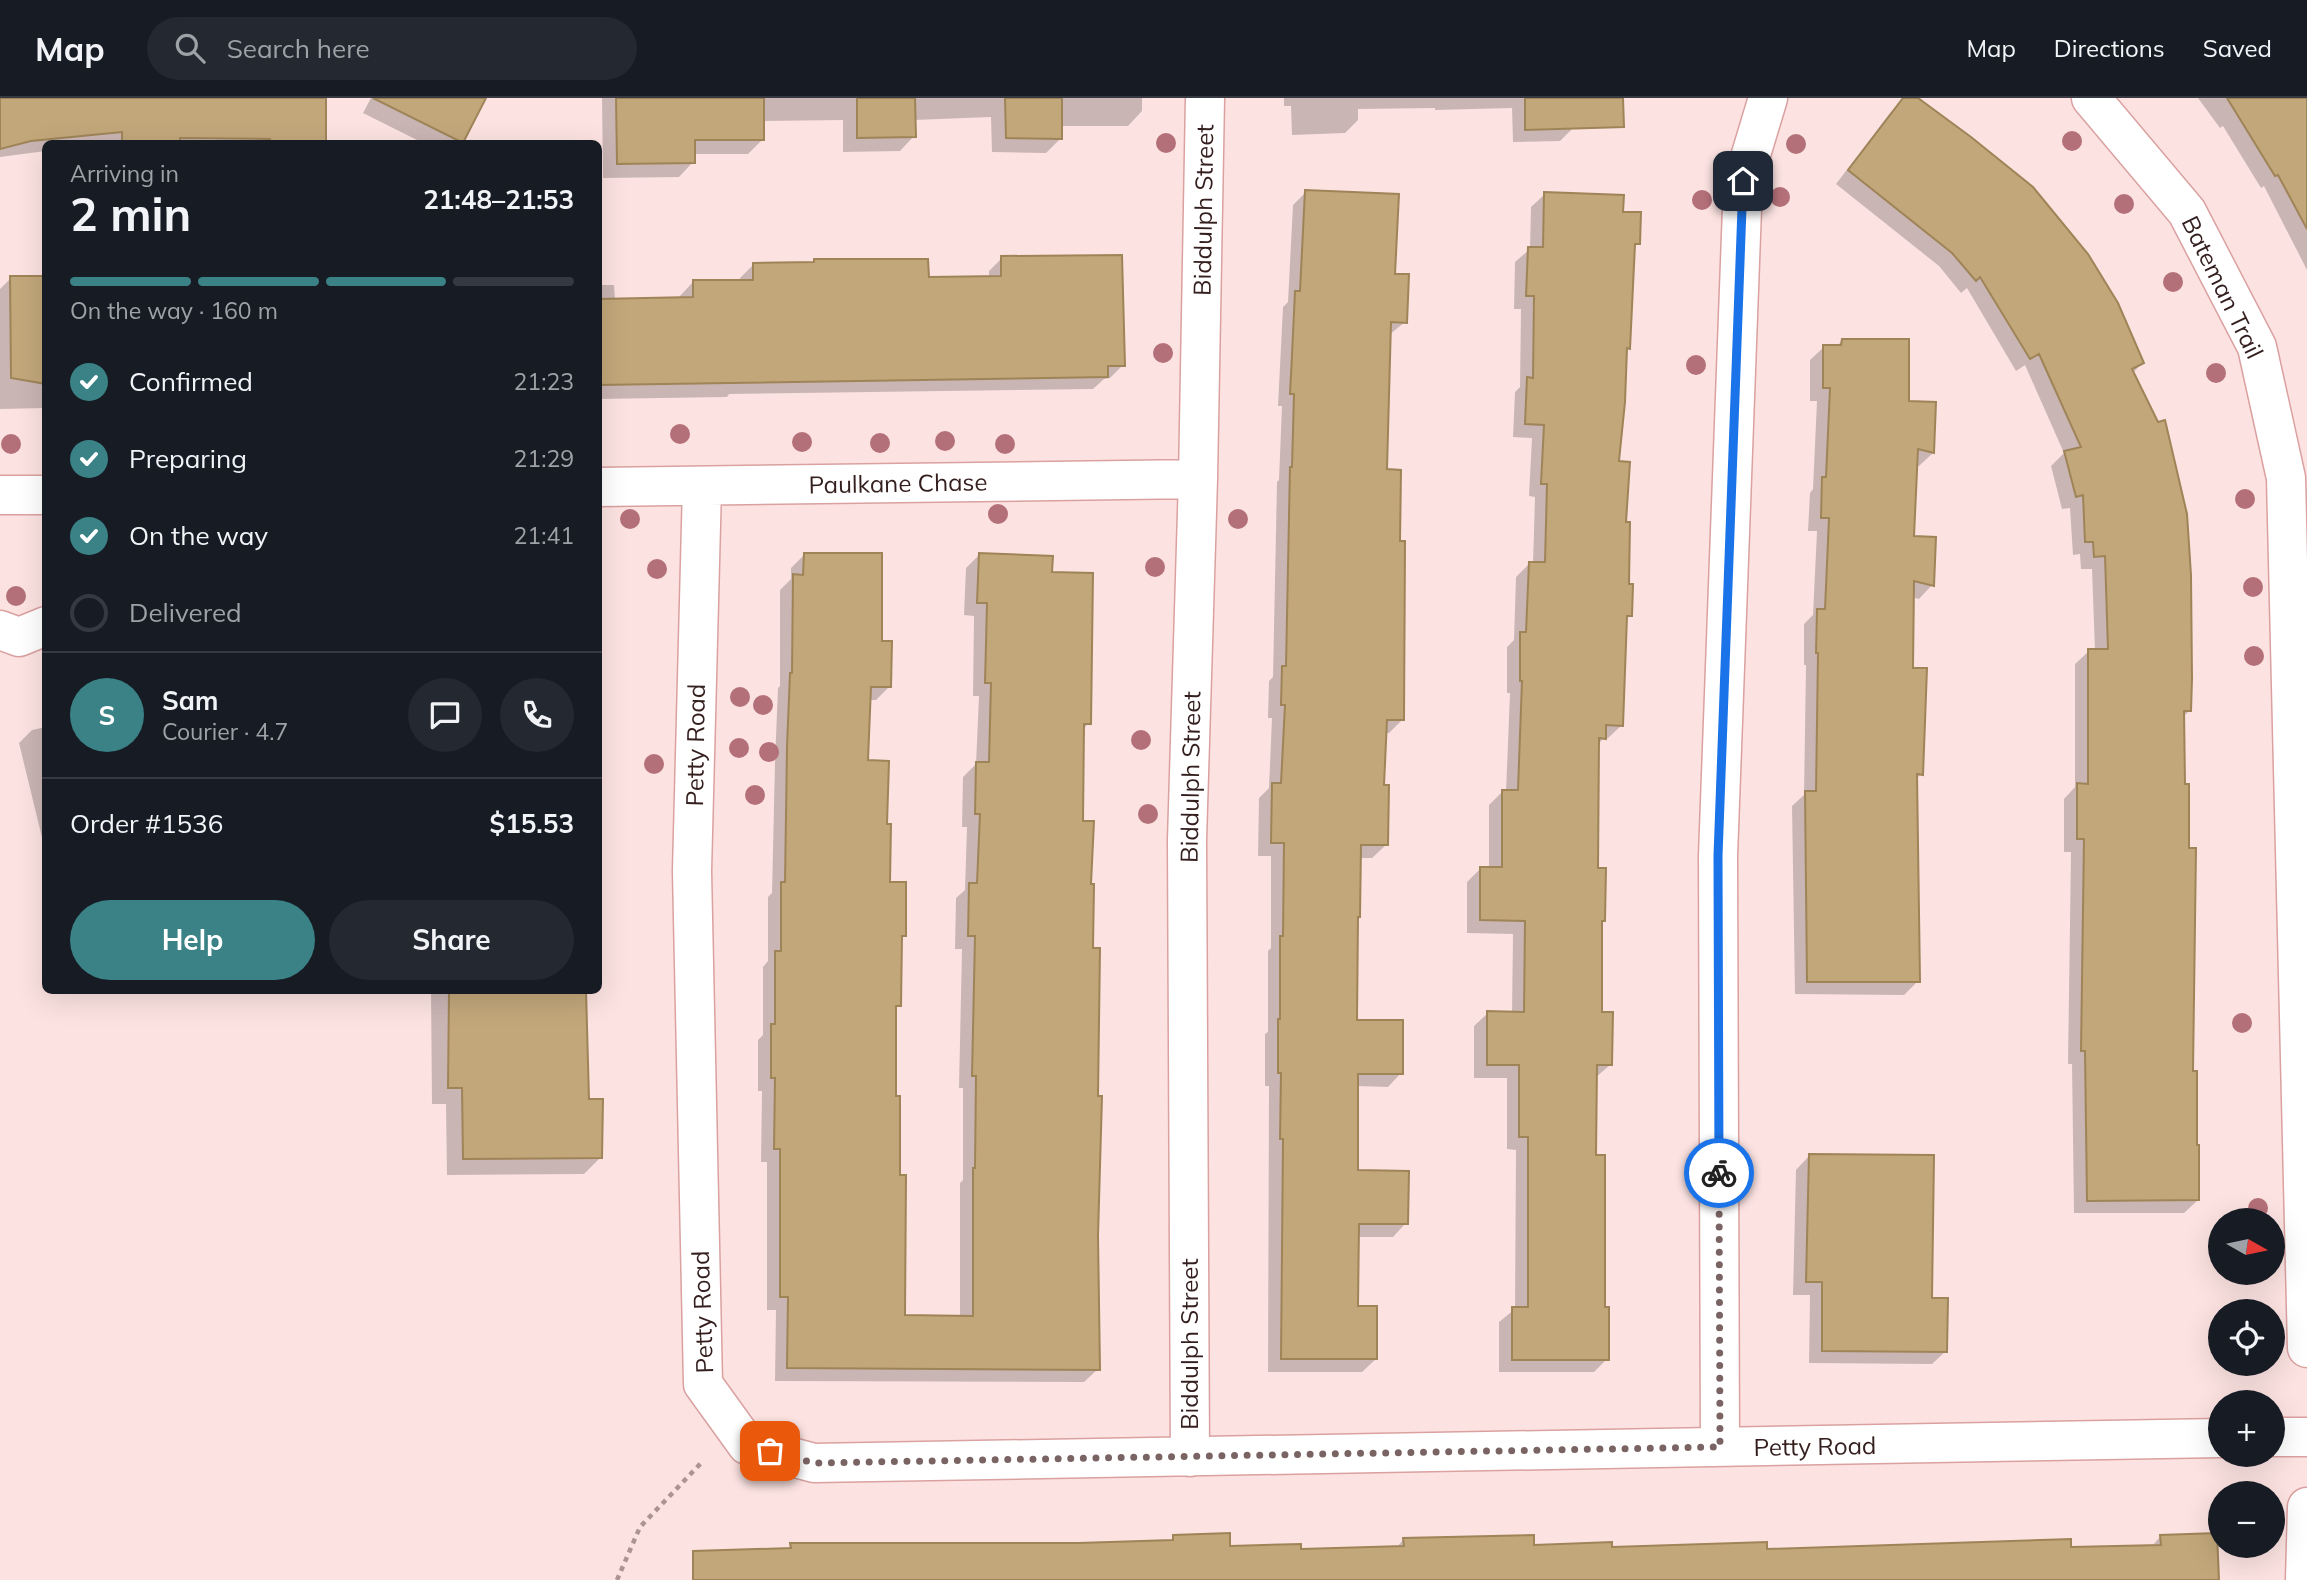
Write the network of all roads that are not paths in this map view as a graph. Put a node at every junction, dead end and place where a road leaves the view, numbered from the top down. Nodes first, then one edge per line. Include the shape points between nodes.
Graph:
1 (1205, 98) edge
2 (1768, 98) edge
3 (2091, 98) edge
4 (1198, 479) junction
5 (702, 486) junction
6 (602, 487) edge
7 (0, 495) edge
8 (42, 495) edge
9 (42, 628) edge
10 (0, 630) edge
11 (2307, 1348) edge
12 (2285, 1437) edge
13 (2307, 1437) edge
14 (2208, 1438) edge
15 (1720, 1447) junction
16 (1190, 1457) junction
17 (2307, 1507) edge
18 (2305, 1580) edge

1 - 4 street, Biddulph Street
2 - 15 street via 1743,181 1719,829
3 - 11 street, Bateman Trail via 2187,212 2257,347 2286,478
4 - 5 street, Paulkane Chase
4 - 16 street, Biddulph Street via 1187,840
5 - 6 street, Paulkane Chase
5 - 16 street, Petty Road via 692,870 703,1384 747,1445 814,1463
7 - 8 street
9 - 10 street via 19,637
12 - 13 street
14 - 15 street, Petty Road
15 - 16 street, Petty Road
17 - 18 street

